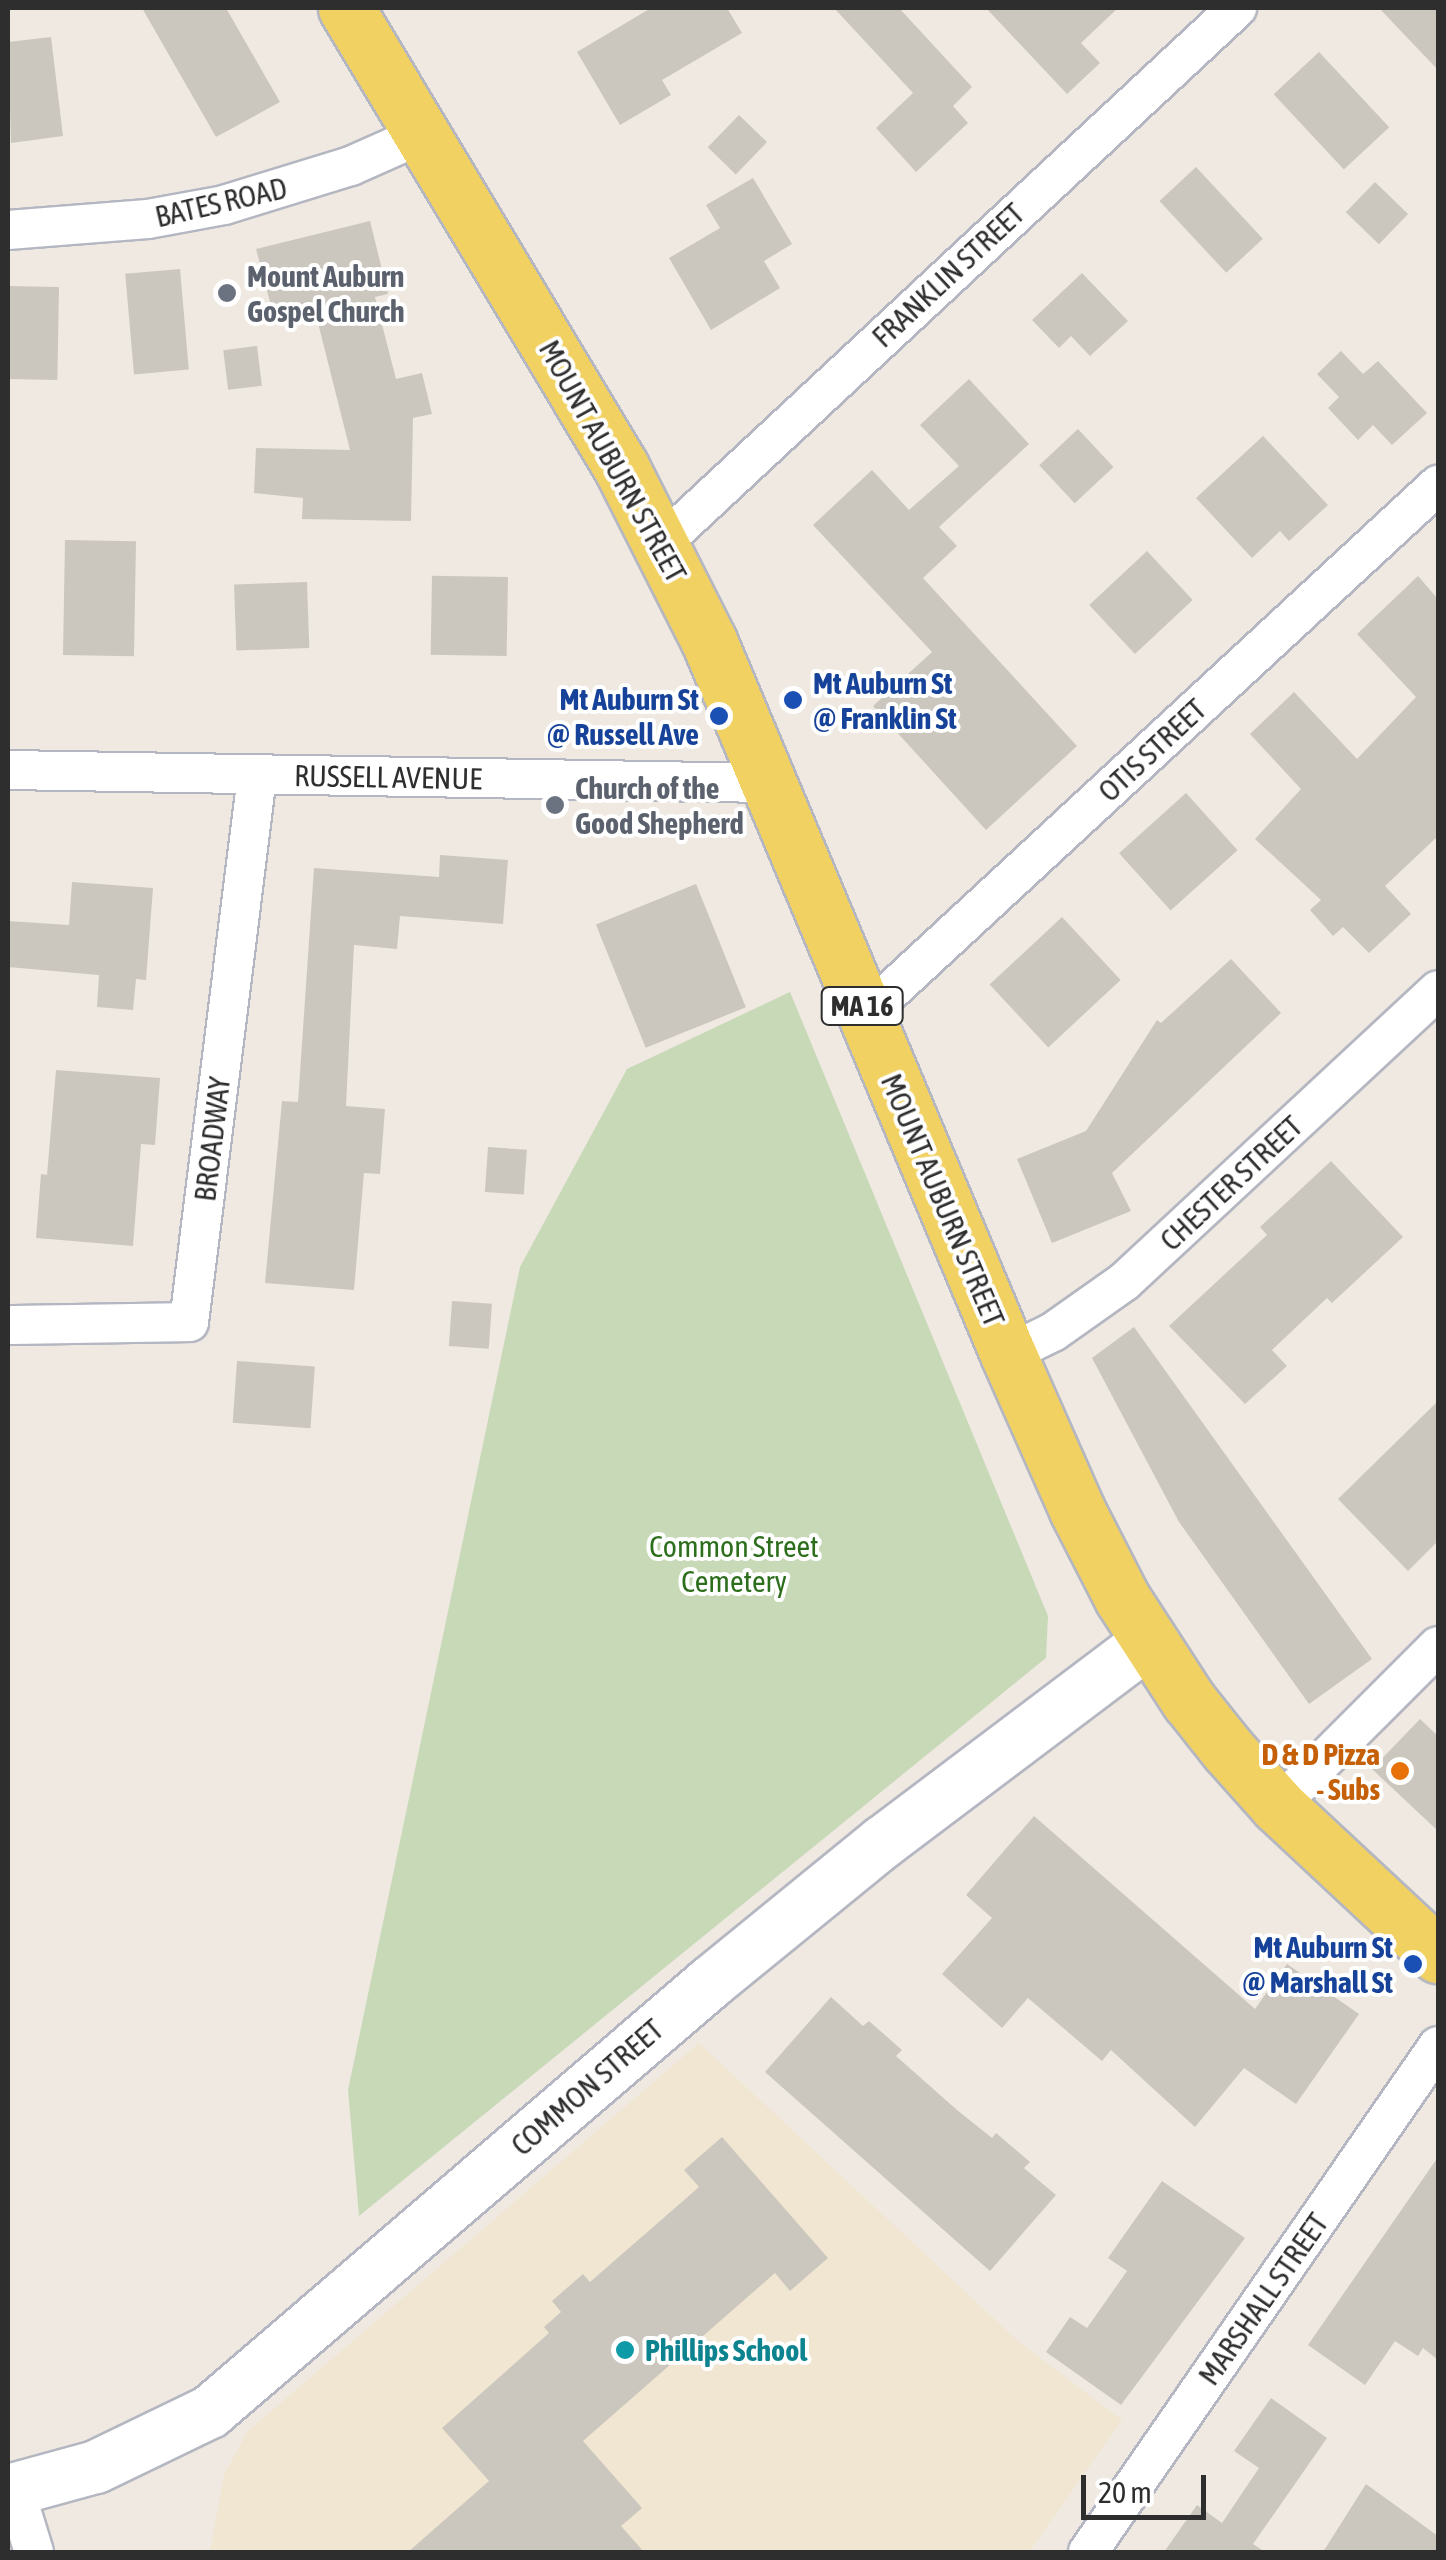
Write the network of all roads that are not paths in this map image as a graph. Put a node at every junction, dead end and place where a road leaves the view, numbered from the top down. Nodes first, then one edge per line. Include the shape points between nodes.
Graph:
1 (346, 8) edge
2 (1236, 8) edge
3 (425, 133) junction
4 (8, 230) edge
5 (1438, 485) edge
6 (660, 544) junction
7 (8, 770) edge
8 (257, 776) junction
9 (768, 782) junction
10 (1438, 990) edge
11 (866, 1015) junction
12 (8, 1325) edge
13 (1008, 1354) junction
14 (1148, 1642) junction
15 (1438, 1646) edge
16 (1278, 1806) junction
17 (1438, 1956) edge
18 (1438, 2046) edge
19 (11, 2491) edge
20 (34, 2552) edge
21 (1088, 2552) edge

1 - 3 main road, MOUNT AUBURN STREET / MA 16
2 - 6 street, FRANKLIN STREET
3 - 4 street, BATES ROAD via 351,166 224,205 132,221
3 - 6 main road, MOUNT AUBURN STREET / MA 16
5 - 11 street, OTIS STREET
6 - 9 main road, MOUNT AUBURN STREET / MA 16
7 - 8 street, RUSSELL AVENUE
8 - 9 street, RUSSELL AVENUE
8 - 12 street, BROADWAY via 189,1322
9 - 11 main road, MOUNT AUBURN STREET / MA 16
10 - 13 street, CHESTER STREET via 1125,1281 1083,1314
11 - 13 main road, MOUNT AUBURN STREET / MA 16
13 - 14 main road, MOUNT AUBURN STREET / MA 16 via 1077,1510
14 - 16 main road, MOUNT AUBURN STREET / MA 16
14 - 19 main road, COMMON STREET via 882,1842 710,1983 210,2412 96,2467
15 - 16 street
16 - 17 main road, MOUNT AUBURN STREET / MA 16
18 - 21 street, MARSHALL STREET
19 - 20 street

